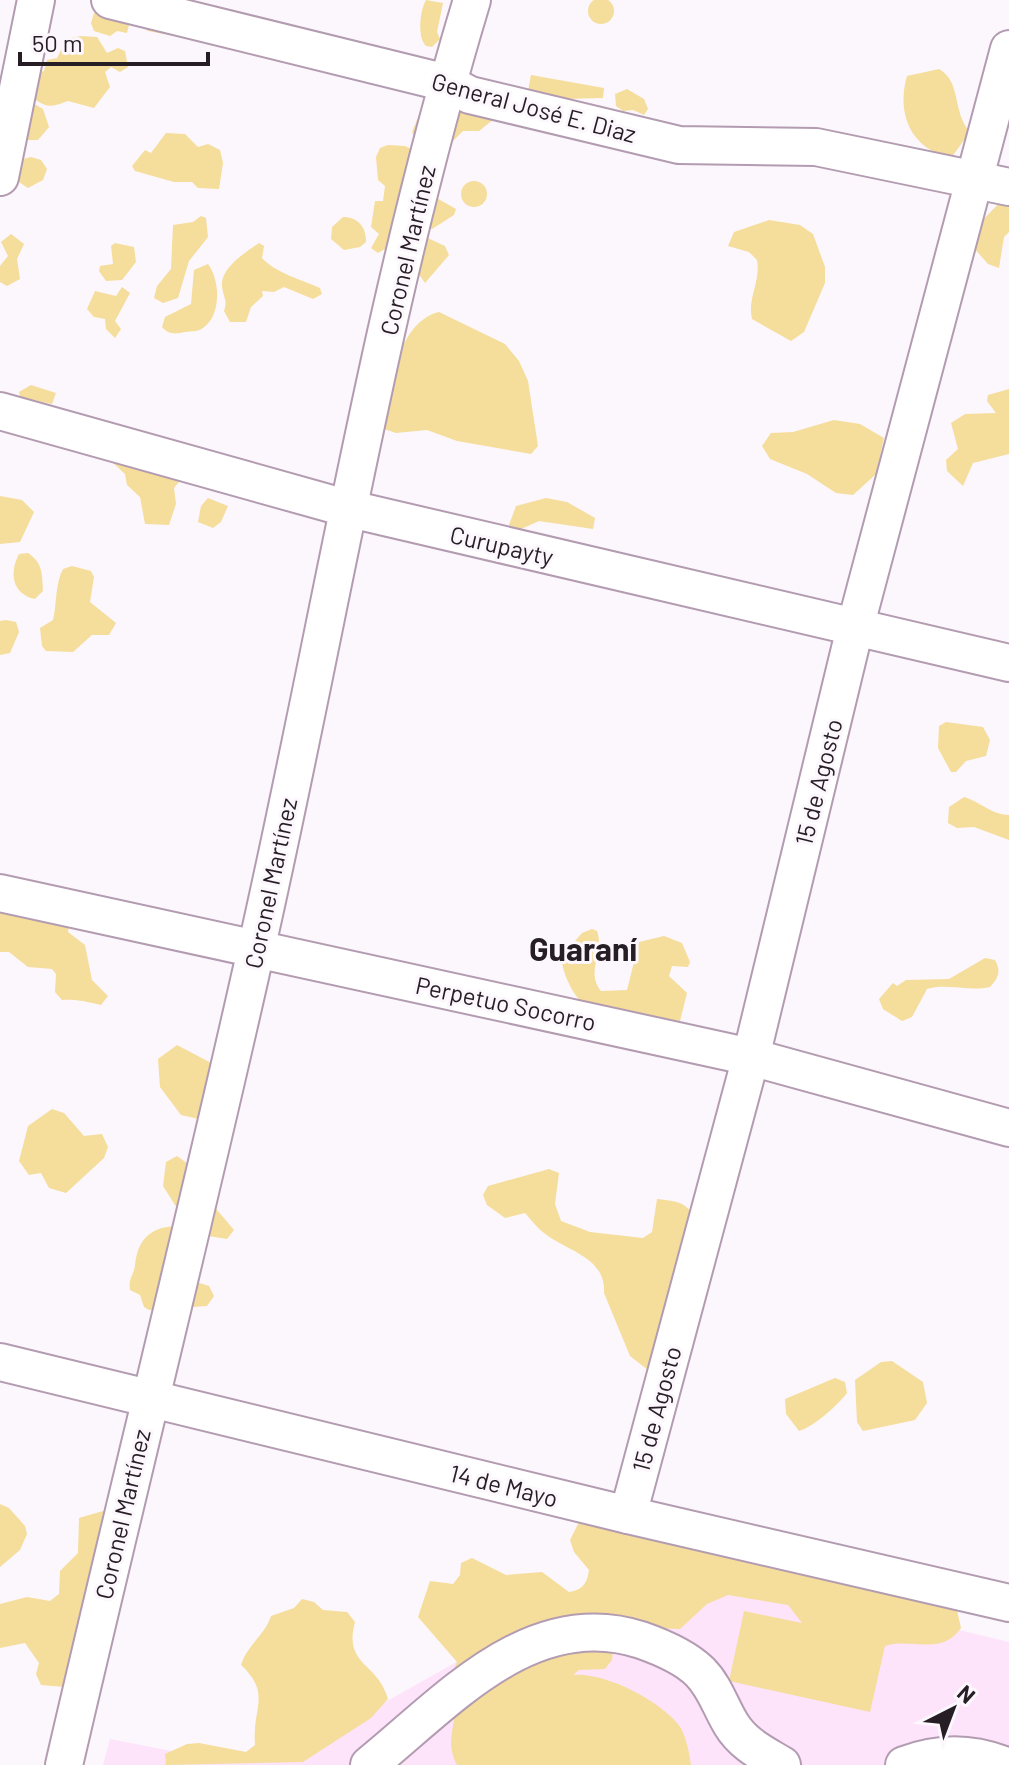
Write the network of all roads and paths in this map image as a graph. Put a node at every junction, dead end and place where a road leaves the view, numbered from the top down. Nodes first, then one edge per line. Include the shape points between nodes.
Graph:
1 (36, 0) edge
2 (110, 0) edge
3 (472, 0) edge
4 (1009, 49) edge
5 (447, 83) junction
6 (0, 177) edge
7 (992, 183) edge
8 (0, 411) edge
9 (346, 508) junction
10 (855, 628) junction
11 (1009, 663) edge
12 (0, 893) edge
13 (257, 948) junction
14 (751, 1057) junction
15 (1009, 1128) edge
16 (0, 1362) edge
17 (148, 1400) junction
18 (628, 1515) junction
19 (1009, 1603) edge
20 (64, 1765) edge
21 (369, 1765) edge
22 (782, 1765) edge
23 (904, 1765) edge
24 (1004, 1765) edge

1 - 6 street
2 - 5 street, General José E. Diaz
3 - 5 street, Coronel Martínez
4 - 7 street, 15 de Agosto
5 - 7 street, General José E. Diaz via 470,95 679,145 816,147
5 - 9 street, Coronel Martínez
7 - 10 street, 15 de Agosto
8 - 9 street, Curupayty
9 - 10 street, Curupayty
9 - 13 street, Coronel Martínez
10 - 11 street, Curupayty
10 - 14 street, 15 de Agosto
12 - 13 street, Perpetuo Socorro
13 - 14 street, Perpetuo Socorro
13 - 17 street, Coronel Martínez
14 - 15 street, Perpetuo Socorro
14 - 18 street, 15 de Agosto
16 - 17 street, 14 de Mayo
17 - 18 street, 14 de Mayo
17 - 20 street, Coronel Martínez
18 - 19 street, 14 de Mayo
21 - 22 street via 473,1675 550,1640 605,1631 664,1648 699,1671 749,1746
23 - 24 street via 974,1754

